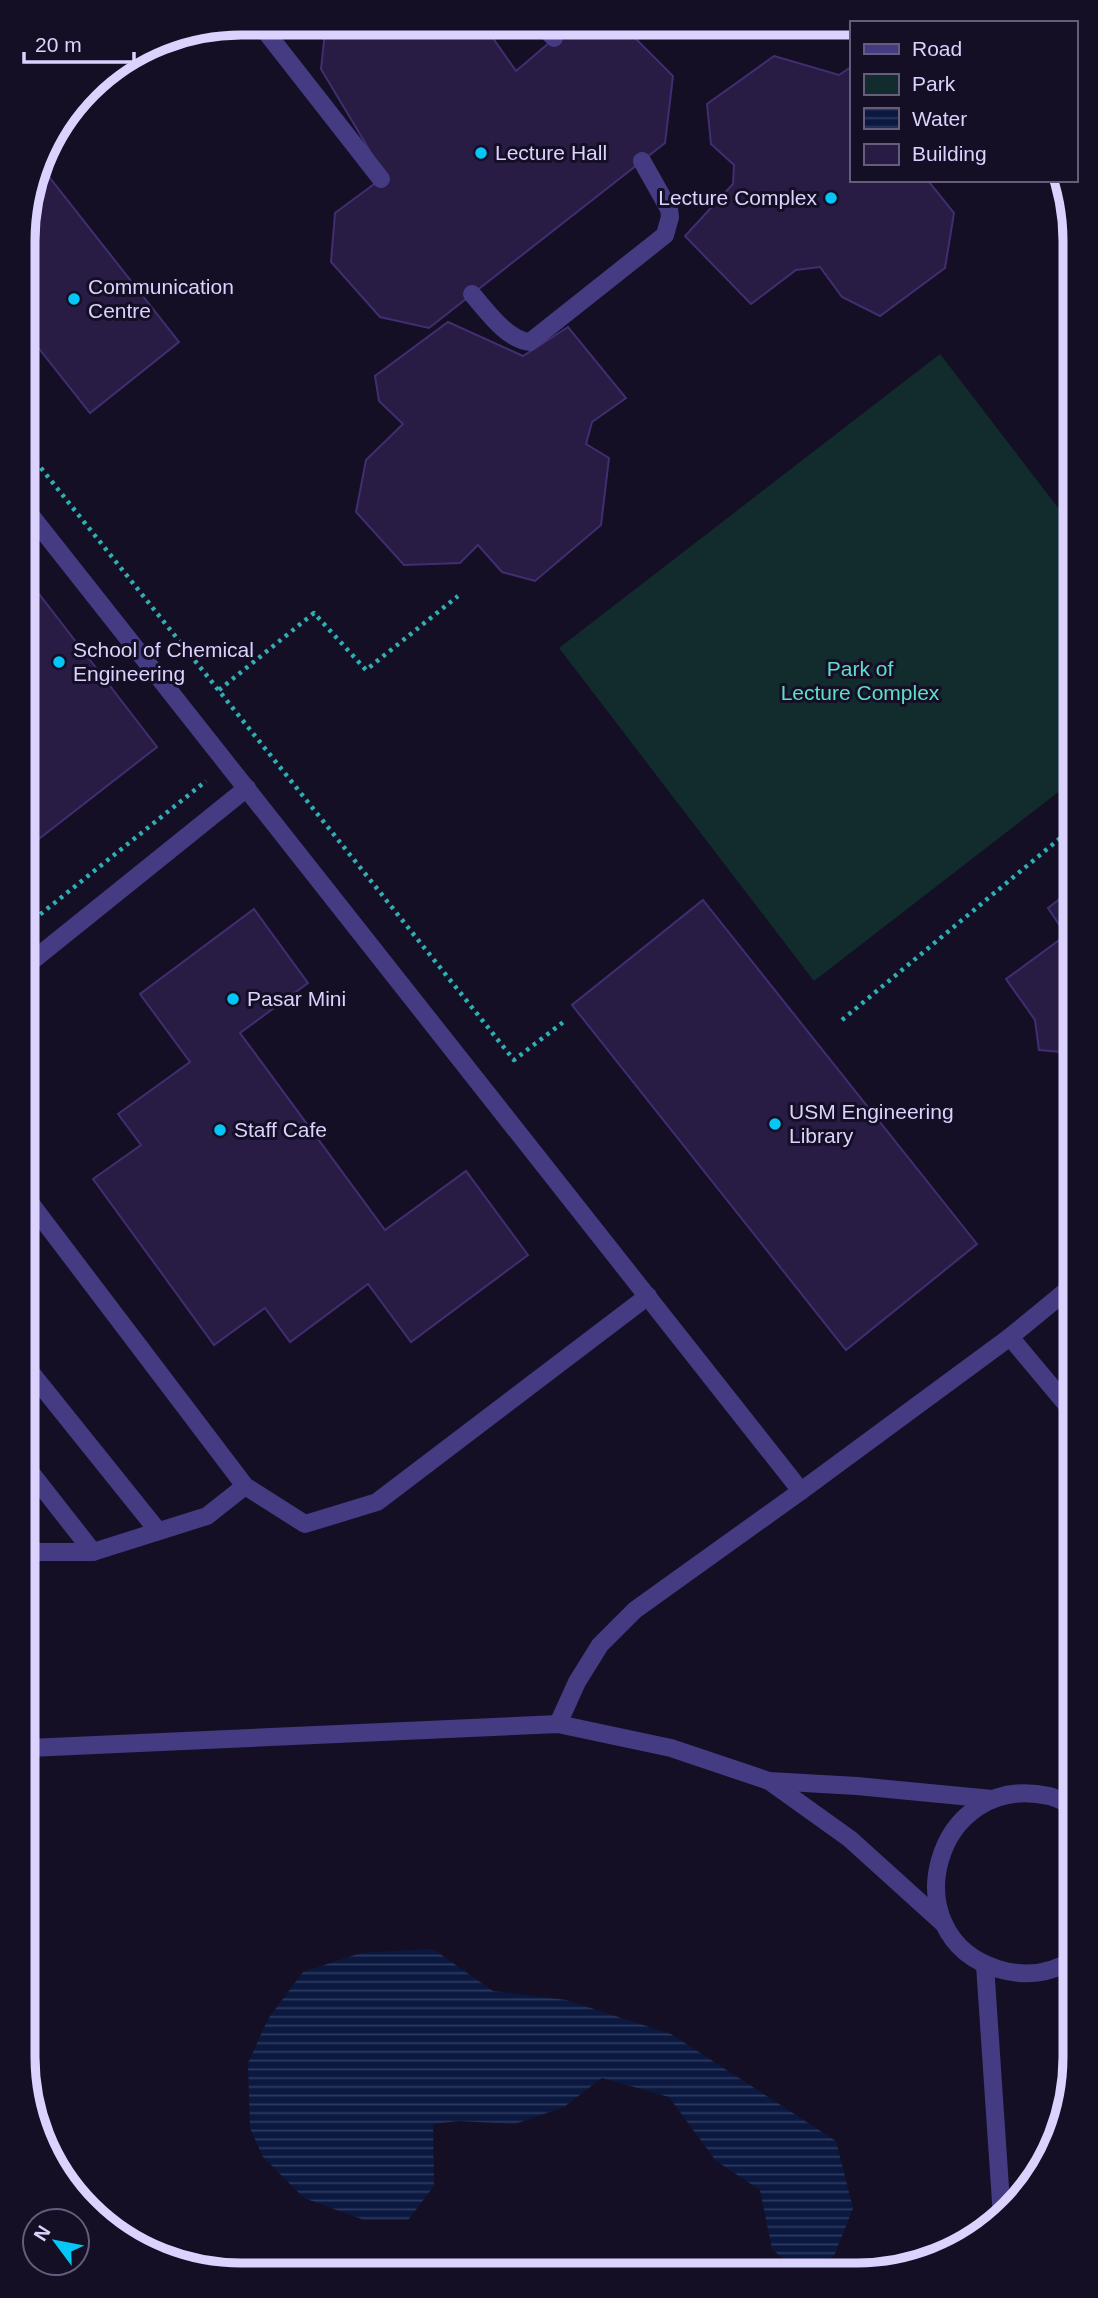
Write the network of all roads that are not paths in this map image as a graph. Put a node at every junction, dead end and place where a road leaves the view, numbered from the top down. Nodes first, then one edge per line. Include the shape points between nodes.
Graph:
1 (267, 35) edge
2 (642, 161) dead end
3 (380, 179) dead end
4 (472, 294) dead end
5 (35, 521) edge
6 (247, 788) junction
7 (35, 959) edge
8 (35, 1210) edge
9 (1063, 1293) edge
10 (648, 1296) junction
11 (1010, 1337) junction
12 (35, 1378) edge
13 (1063, 1400) edge
14 (35, 1478) edge
15 (245, 1486) junction
16 (801, 1491) junction
17 (158, 1531) junction
18 (35, 1552) edge
19 (93, 1552) junction
20 (558, 1724) junction
21 (35, 1748) edge
22 (769, 1781) junction
23 (1063, 1793) edge
24 (1051, 1796) junction
25 (992, 1799) junction
26 (1063, 1802) edge
27 (944, 1924) junction
28 (1063, 1964) edge
29 (985, 1965) junction
30 (1001, 2205) edge

1 - 3 street
2 - 4 street via 669,209 665,235 530,342 520,341
5 - 6 street
6 - 7 street
6 - 10 street
8 - 15 street
9 - 11 street
10 - 15 street via 377,1502 305,1524
10 - 16 street
11 - 13 street
11 - 16 street
12 - 17 street
14 - 19 street
15 - 17 street via 206,1516
16 - 20 street via 635,1610 600,1645
17 - 19 street
18 - 19 street
20 - 21 street
20 - 22 street via 671,1748
22 - 25 street
22 - 27 street via 850,1839
23 - 24 street
24 - 25 street via 1021,1793
24 - 26 street
25 - 27 street via 967,1815 948,1838 937,1866 936,1896
27 - 29 street via 961,1948
28 - 29 street via 1044,1972 1014,1974
29 - 30 street

